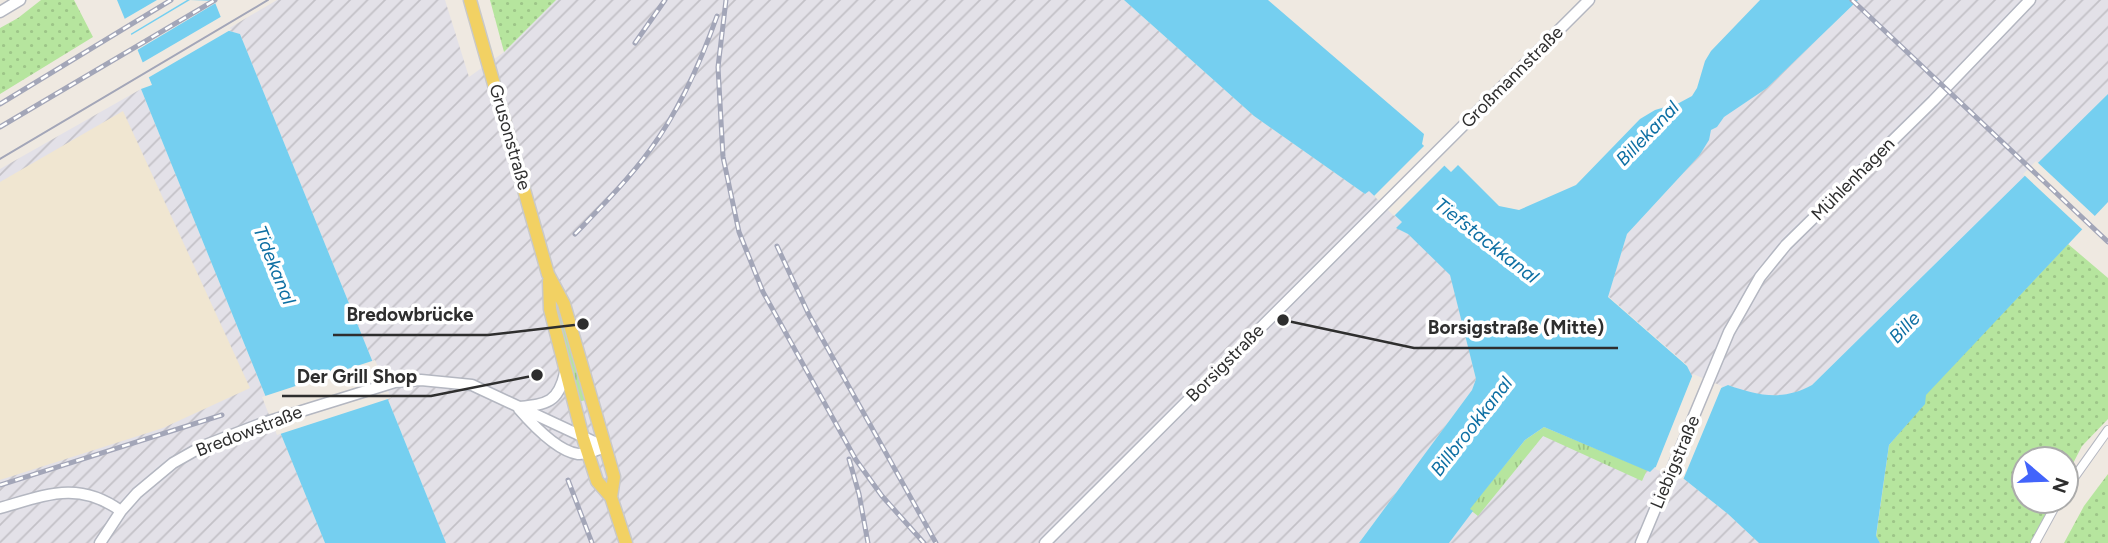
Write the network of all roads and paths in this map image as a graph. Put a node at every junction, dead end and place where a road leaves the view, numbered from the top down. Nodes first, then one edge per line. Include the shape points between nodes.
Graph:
1 (20, 0) edge
2 (470, 0) edge
3 (1589, 0) edge
4 (2030, 0) edge
5 (0, 12) edge
6 (1435, 155) joint
7 (548, 274) junction
8 (565, 373) junction
9 (1709, 381) joint
10 (517, 407) junction
11 (2108, 430) edge
12 (583, 438) junction
13 (605, 447) junction
14 (587, 453) junction
15 (2080, 469) edge
16 (611, 497) junction
17 (0, 508) edge
18 (121, 511) junction
19 (2050, 515) edge
20 (100, 543) edge
21 (626, 543) edge
22 (1045, 543) edge
23 (1641, 543) edge
24 (2035, 543) edge

1 - 5 street
2 - 7 main road, Grusonstraße
3 - 6 street, Großmannstraße
4 - 9 street, Mühlenhagen via 1775,258 1738,314
6 - 22 street, Borsigstraße
7 - 8 main road, Grusonstraße via 550,309
7 - 13 main road, Grusonstraße via 564,304
8 - 10 street via 561,389 551,400
8 - 12 main road, Grusonstraße
9 - 23 street, Liebigstraße
10 - 12 street, Bredowstraße
10 - 14 street, Bredowstraße via 563,448
10 - 18 street, Bredowstraße via 472,385 395,382 202,446 154,477
11 - 15 street
12 - 13 street, Bredowstraße
12 - 14 main road, Grusonstraße
13 - 14 street
13 - 16 main road, Grusonstraße via 614,477
14 - 16 main road, Grusonstraße via 597,481
16 - 21 main road, Grusonstraße
17 - 18 street via 60,493 81,493 104,499
18 - 20 street, Bredowstraße
19 - 24 street

